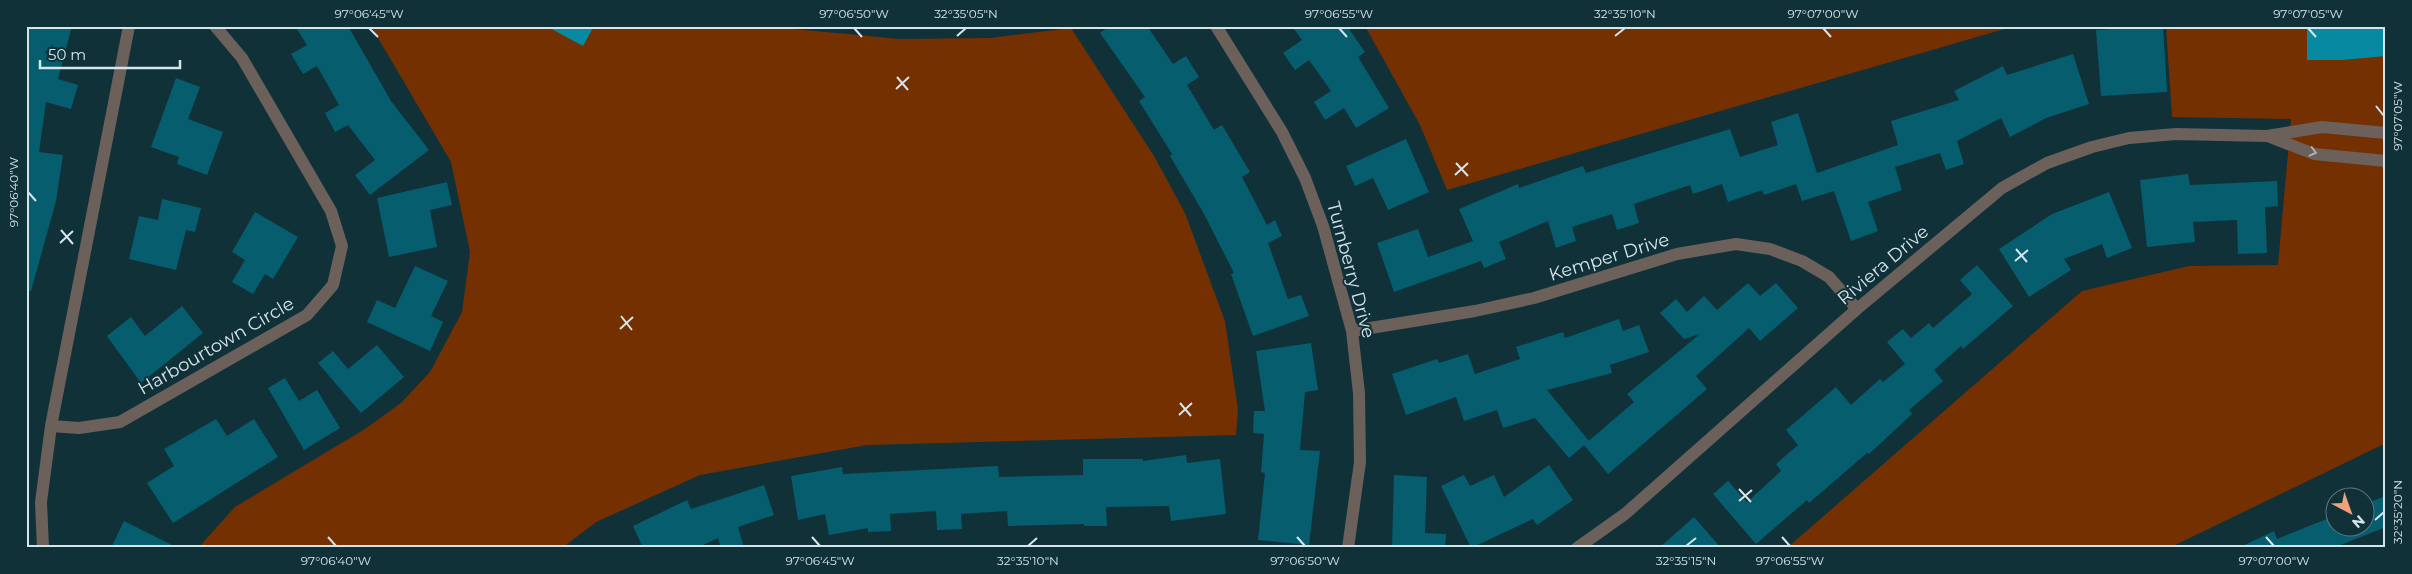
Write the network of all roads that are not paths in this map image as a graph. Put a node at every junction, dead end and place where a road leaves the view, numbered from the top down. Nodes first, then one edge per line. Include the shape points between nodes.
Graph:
1 (129, 26) edge
2 (215, 26) edge
3 (1216, 26) edge
4 (2386, 132) edge
5 (2267, 136) junction
6 (2386, 161) edge
7 (1857, 309) junction
8 (1352, 331) junction
9 (51, 426) junction
10 (43, 548) edge
11 (1348, 548) edge
12 (1577, 548) edge

1 - 9 street
2 - 9 street, Harbourtown Circle via 242,58 331,211 342,246 333,285 307,315 120,422 79,428
3 - 8 street, Turnberry Drive via 1282,132 1305,178 1323,226
4 - 5 street, Riviera Drive via 2322,127
5 -> 6 street, Riviera Drive via 2314,154
5 - 7 street, Riviera Drive via 2176,134 2129,138 2047,163 2002,188
7 - 8 street, Kemper Drive via 1829,277 1802,261 1770,249 1736,244 1677,254 1534,298
7 - 12 street, Riviera Drive via 1625,514
8 - 11 street, Turnberry Drive via 1359,394 1360,462
9 - 10 street via 41,502

